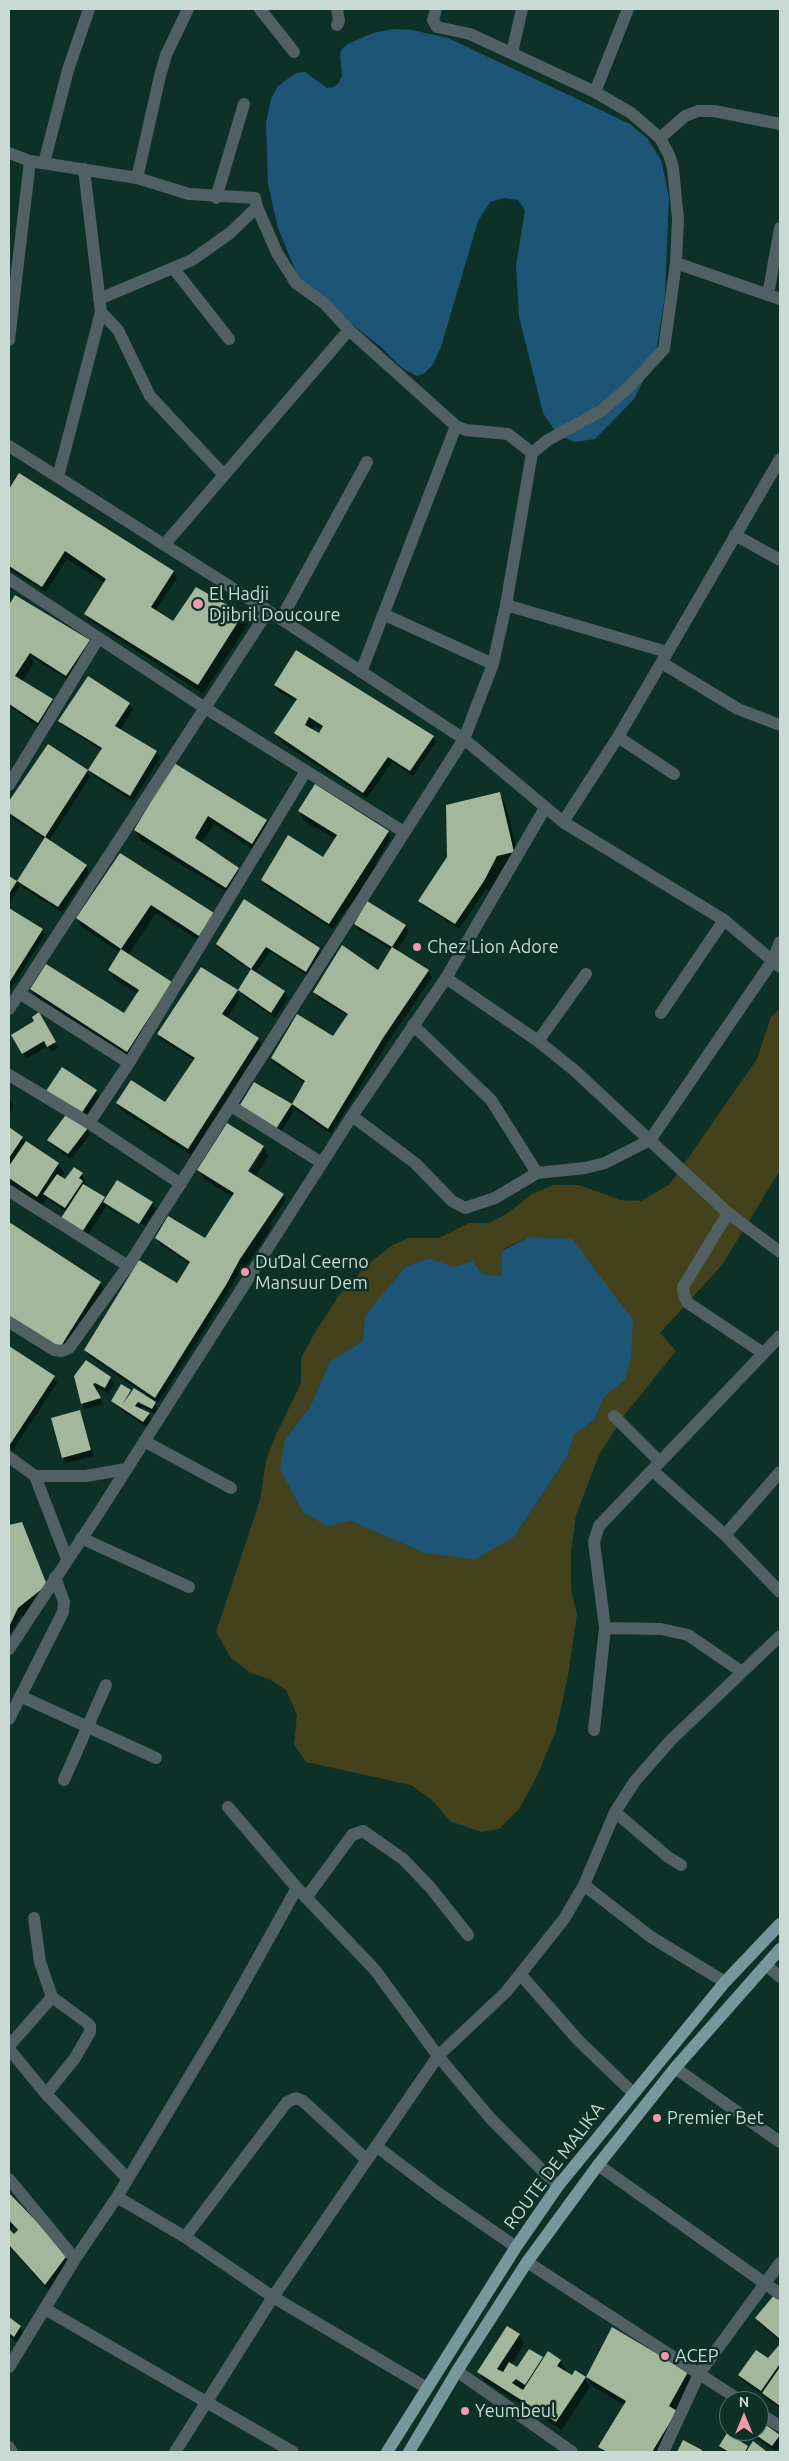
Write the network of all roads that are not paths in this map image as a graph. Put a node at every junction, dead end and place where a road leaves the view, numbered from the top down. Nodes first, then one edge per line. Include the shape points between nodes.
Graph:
1 (89, 9) edge
2 (188, 9) edge
3 (260, 9) edge
4 (337, 9) edge
5 (436, 9) edge
6 (522, 9) edge
7 (628, 9) edge
8 (337, 25) dead end
9 (294, 52) dead end
10 (512, 53) junction
11 (595, 92) junction
12 (244, 104) dead end
13 (780, 124) edge
14 (660, 138) junction
15 (9, 153) edge
16 (30, 161) junction
17 (44, 163) junction
18 (84, 170) junction
19 (137, 178) junction
20 (216, 198) junction
21 (257, 207) junction
22 (780, 228) edge
23 (676, 263) junction
24 (174, 269) junction
25 (774, 297) edge
26 (99, 299) junction
27 (100, 312) junction
28 (349, 330) junction
29 (229, 339) dead end
30 (9, 340) edge
31 (456, 426) junction
32 (9, 446) edge
33 (532, 454) junction
34 (780, 460) edge
35 (367, 462) dead end
36 (223, 474) junction
37 (58, 478) junction
38 (735, 535) junction
39 (164, 545) junction
40 (780, 560) edge
41 (10, 582) edge
42 (506, 605) junction
43 (268, 611) junction
44 (383, 614) junction
45 (281, 619) junction
46 (98, 639) junction
47 (665, 658) junction
48 (493, 664) junction
49 (361, 672) junction
50 (205, 708) junction
51 (780, 725) edge
52 (618, 737) junction
53 (464, 739) junction
54 (306, 771) junction
55 (674, 774) dead end
56 (9, 785) edge
57 (545, 808) junction
58 (563, 822) junction
59 (404, 832) junction
60 (724, 920) junction
61 (780, 942) edge
62 (776, 964) edge
63 (586, 974) dead end
64 (446, 978) junction
65 (19, 994) junction
66 (9, 1009) edge
67 (661, 1013) dead end
68 (413, 1025) junction
69 (538, 1041) junction
70 (129, 1063) junction
71 (9, 1075) edge
72 (231, 1106) junction
73 (352, 1116) junction
74 (89, 1123) junction
75 (650, 1140) junction
76 (322, 1163) junction
77 (538, 1173) junction
78 (181, 1184) junction
79 (9, 1191) edge
80 (728, 1213) junction
81 (780, 1252) edge
82 (128, 1266) junction
83 (9, 1322) edge
84 (780, 1336) edge
85 (763, 1353) junction
86 (614, 1416) dead end
87 (144, 1441) junction
88 (9, 1457) edge
89 (656, 1467) junction
90 (126, 1469) junction
91 (780, 1472) edge
92 (35, 1476) junction
93 (231, 1488) dead end
94 (724, 1535) junction
95 (81, 1538) junction
96 (67, 1558) junction
97 (55, 1577) junction
98 (189, 1588) dead end
99 (780, 1592) edge
100 (605, 1628) junction
101 (780, 1636) edge
102 (9, 1649) edge
103 (742, 1672) junction
104 (106, 1685) dead end
105 (20, 1696) junction
106 (9, 1719) edge
107 (89, 1726) junction
108 (594, 1730) dead end
109 (156, 1758) dead end
110 (64, 1780) dead end
111 (228, 1807) dead end
112 (615, 1812) junction
113 (681, 1865) dead end
114 (584, 1886) junction
115 (297, 1888) junction
116 (306, 1898) junction
117 (34, 1918) dead end
118 (780, 1924) edge
119 (468, 1935) dead end
120 (780, 1950) edge
121 (766, 1965) junction
122 (521, 1976) junction
123 (780, 1977) edge
124 (724, 1982) junction
125 (52, 1996) junction
126 (9, 2048) edge
127 (438, 2056) junction
128 (675, 2068) junction
129 (632, 2092) junction
130 (46, 2094) junction
131 (780, 2142) edge
132 (376, 2146) junction
133 (368, 2160) junction
134 (598, 2165) junction
135 (128, 2178) junction
136 (9, 2179) edge
137 (558, 2186) junction
138 (117, 2197) junction
139 (185, 2237) junction
140 (516, 2247) junction
141 (75, 2259) junction
142 (527, 2262) junction
143 (780, 2263) edge
144 (764, 2283) junction
145 (780, 2294) edge
146 (272, 2297) junction
147 (45, 2309) junction
148 (9, 2367) edge
149 (457, 2371) junction
150 (699, 2374) junction
151 (427, 2388) junction
152 (725, 2391) edge
153 (207, 2402) junction
154 (769, 2419) edge
155 (780, 2426) edge
156 (9, 2446) edge
157 (566, 2450) edge
158 (12, 2452) edge
159 (175, 2452) edge
160 (293, 2452) edge
161 (387, 2452) edge
162 (409, 2452) edge
163 (663, 2452) edge

1 - 17 street via 68,70
2 - 19 street via 166,55
3 - 9 street
4 - 8 street
5 - 10 street via 433,20 437,27 465,32
6 - 10 street
7 - 11 street
10 - 11 street
11 - 14 street via 631,113
12 - 20 street
13 - 14 street via 714,111 698,111 685,116
14 - 23 street via 673,168 678,219
15 - 16 street
16 - 17 street
16 - 30 street
17 - 18 street
18 - 19 street
18 - 26 street
19 - 20 street via 189,194
20 - 21 street via 256,198
21 - 24 street via 230,234
21 - 28 street via 277,253 296,283 324,303
22 - 25 street
23 - 25 street
23 - 33 street via 664,349 602,411 548,440
24 - 26 street
24 - 29 street
26 - 27 street
27 - 36 street via 118,330 150,396
27 - 37 street
28 - 31 street
28 - 36 street
31 - 33 street via 508,434
31 - 44 street
32 - 37 street
33 - 42 street
34 - 38 street
35 - 45 street
36 - 39 street
37 - 39 street
38 - 40 street
38 - 47 street
39 - 43 street
41 - 46 street
42 - 47 street
42 - 48 street
43 - 45 street
43 - 50 street
44 - 48 street
44 - 49 street
45 - 49 street
46 - 50 street
46 - 56 street
47 - 51 street via 738,709
47 - 52 street
48 - 53 street
49 - 53 street
50 - 54 street
50 - 65 street
52 - 55 street
52 - 58 street
53 - 57 street
53 - 59 street
54 - 59 street
54 - 70 street
57 - 58 street
57 - 64 street
58 - 60 street
59 - 72 street
60 - 62 street
60 - 67 street
61 - 62 street
62 - 75 street
63 - 69 street
64 - 68 street
64 - 69 street
65 - 66 street
65 - 70 street
68 - 73 street
68 - 77 street via 491,1100
69 - 75 street
70 - 74 street
71 - 74 street
72 - 76 street
72 - 78 street
73 - 76 street
73 - 77 street via 415,1163 452,1202 465,1208 495,1198
74 - 78 street
75 - 77 street via 605,1164
75 - 80 street
76 - 87 street
78 - 82 street
79 - 82 street
80 - 81 street
80 - 85 street via 683,1287 684,1296 688,1304
82 - 83 street via 69,1348 54,1350
84 - 85 street
85 - 89 street
86 - 89 street
87 - 90 street
87 - 93 street
88 - 92 street
89 - 94 street
89 - 100 street via 595,1534
90 - 92 street via 86,1476
90 - 95 street
91 - 94 street
92 - 96 street
94 - 99 street
95 - 96 street
95 - 98 street
96 - 97 street
97 - 102 street
97 - 105 street via 64,1602 63,1612
100 - 103 street via 661,1629 688,1635
100 - 108 street
101 - 103 street
103 - 112 street via 671,1740 635,1781
104 - 107 street
105 - 106 street
105 - 107 street
107 - 109 street
107 - 110 street
111 - 115 street
112 - 113 street
112 - 114 street
114 - 122 street via 564,1919
114 - 124 street via 651,1937
115 - 116 street
115 - 135 street via 225,2017
116 - 119 street via 352,1835 363,1831 403,1859
116 - 127 street via 375,1970
117 - 125 street via 40,1962
118 - 124 main road, ROUTE DE MALIKA
120 - 121 main road, ROUTE DE MALIKA
121 - 123 street
121 - 128 main road, ROUTE DE MALIKA
122 - 127 street
122 - 129 street via 578,2040
124 - 129 main road, ROUTE DE MALIKA
125 - 126 street
125 - 130 street via 86,2022 90,2032 75,2058
126 - 130 street
127 - 132 street
127 - 137 street via 491,2119
128 - 131 street
128 - 134 main road, ROUTE DE MALIKA
129 - 137 main road, ROUTE DE MALIKA
130 - 135 street
132 - 133 street
132 - 140 street
133 - 139 street via 303,2100 296,2098 287,2102
133 - 146 street
134 - 142 main road, ROUTE DE MALIKA
134 - 144 street
135 - 138 street
136 - 141 street
137 - 140 main road, ROUTE DE MALIKA
138 - 139 street
138 - 141 street
139 - 146 street
140 - 151 main road, ROUTE DE MALIKA
141 - 147 street
142 - 149 main road, ROUTE DE MALIKA
142 - 150 street
143 - 144 street
144 - 145 street
144 - 150 street
146 - 151 street
146 - 153 street
147 - 148 street
147 - 153 street
149 - 157 street
149 - 162 main road, ROUTE DE MALIKA
150 - 152 street
150 - 163 street
151 - 161 main road, ROUTE DE MALIKA
153 - 159 street
153 - 160 street
154 - 155 street
156 - 158 street

